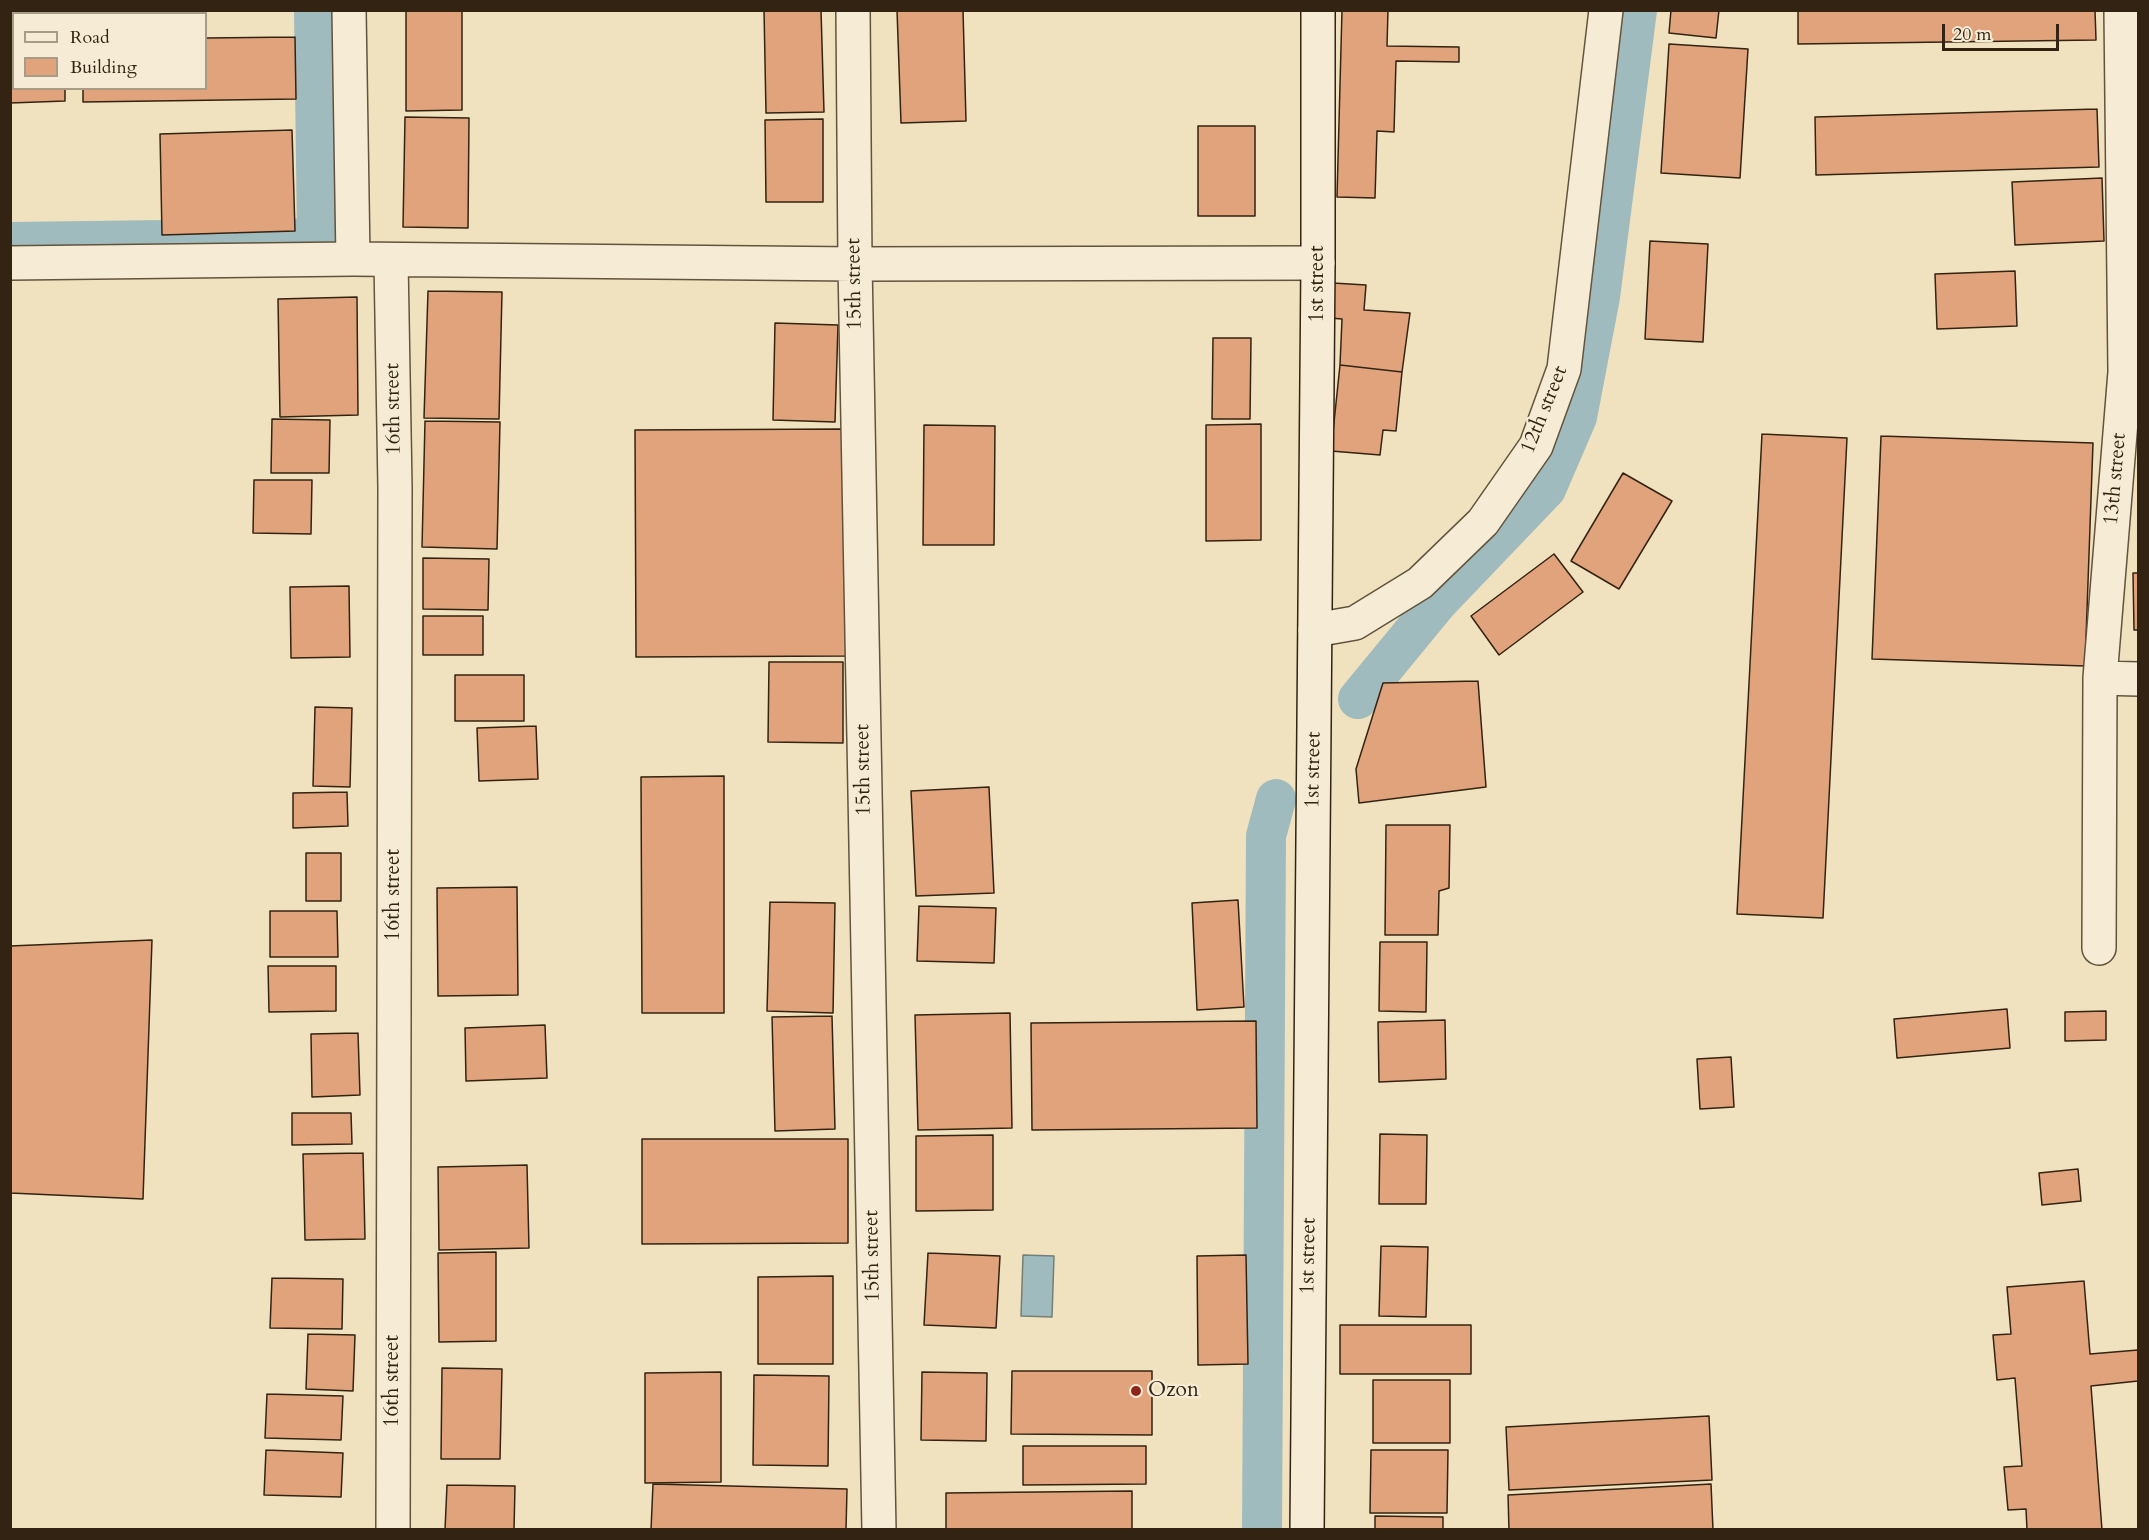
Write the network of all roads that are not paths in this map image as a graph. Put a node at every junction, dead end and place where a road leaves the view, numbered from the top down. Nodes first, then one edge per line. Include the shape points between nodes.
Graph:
1 (349, 10) edge
2 (853, 10) edge
3 (1318, 10) edge
4 (1606, 10) edge
5 (2121, 10) edge
6 (353, 259) junction
7 (391, 260) junction
8 (10, 263) edge
9 (1318, 263) junction
10 (855, 264) junction
11 (2132, 373) edge
12 (1315, 630) junction
13 (2100, 678) junction
14 (2139, 679) edge
15 (2099, 948) dead end
16 (393, 1530) edge
17 (879, 1530) edge
18 (1306, 1530) edge

1 - 6 street
2 - 10 street, 15th street
3 - 9 street, 1st street
4 - 12 street, 12th street via 1564,369 1536,446 1483,522 1420,583 1355,623
5 - 11 street, 13th street
6 - 7 street
6 - 8 street
7 - 10 street
7 - 16 street, 16th street via 395,488
9 - 10 street
9 - 12 street, 1st street
10 - 17 street, 15th street
11 - 13 street, 13th street
12 - 18 street, 1st street
13 - 14 street
13 - 15 street, 13th street

